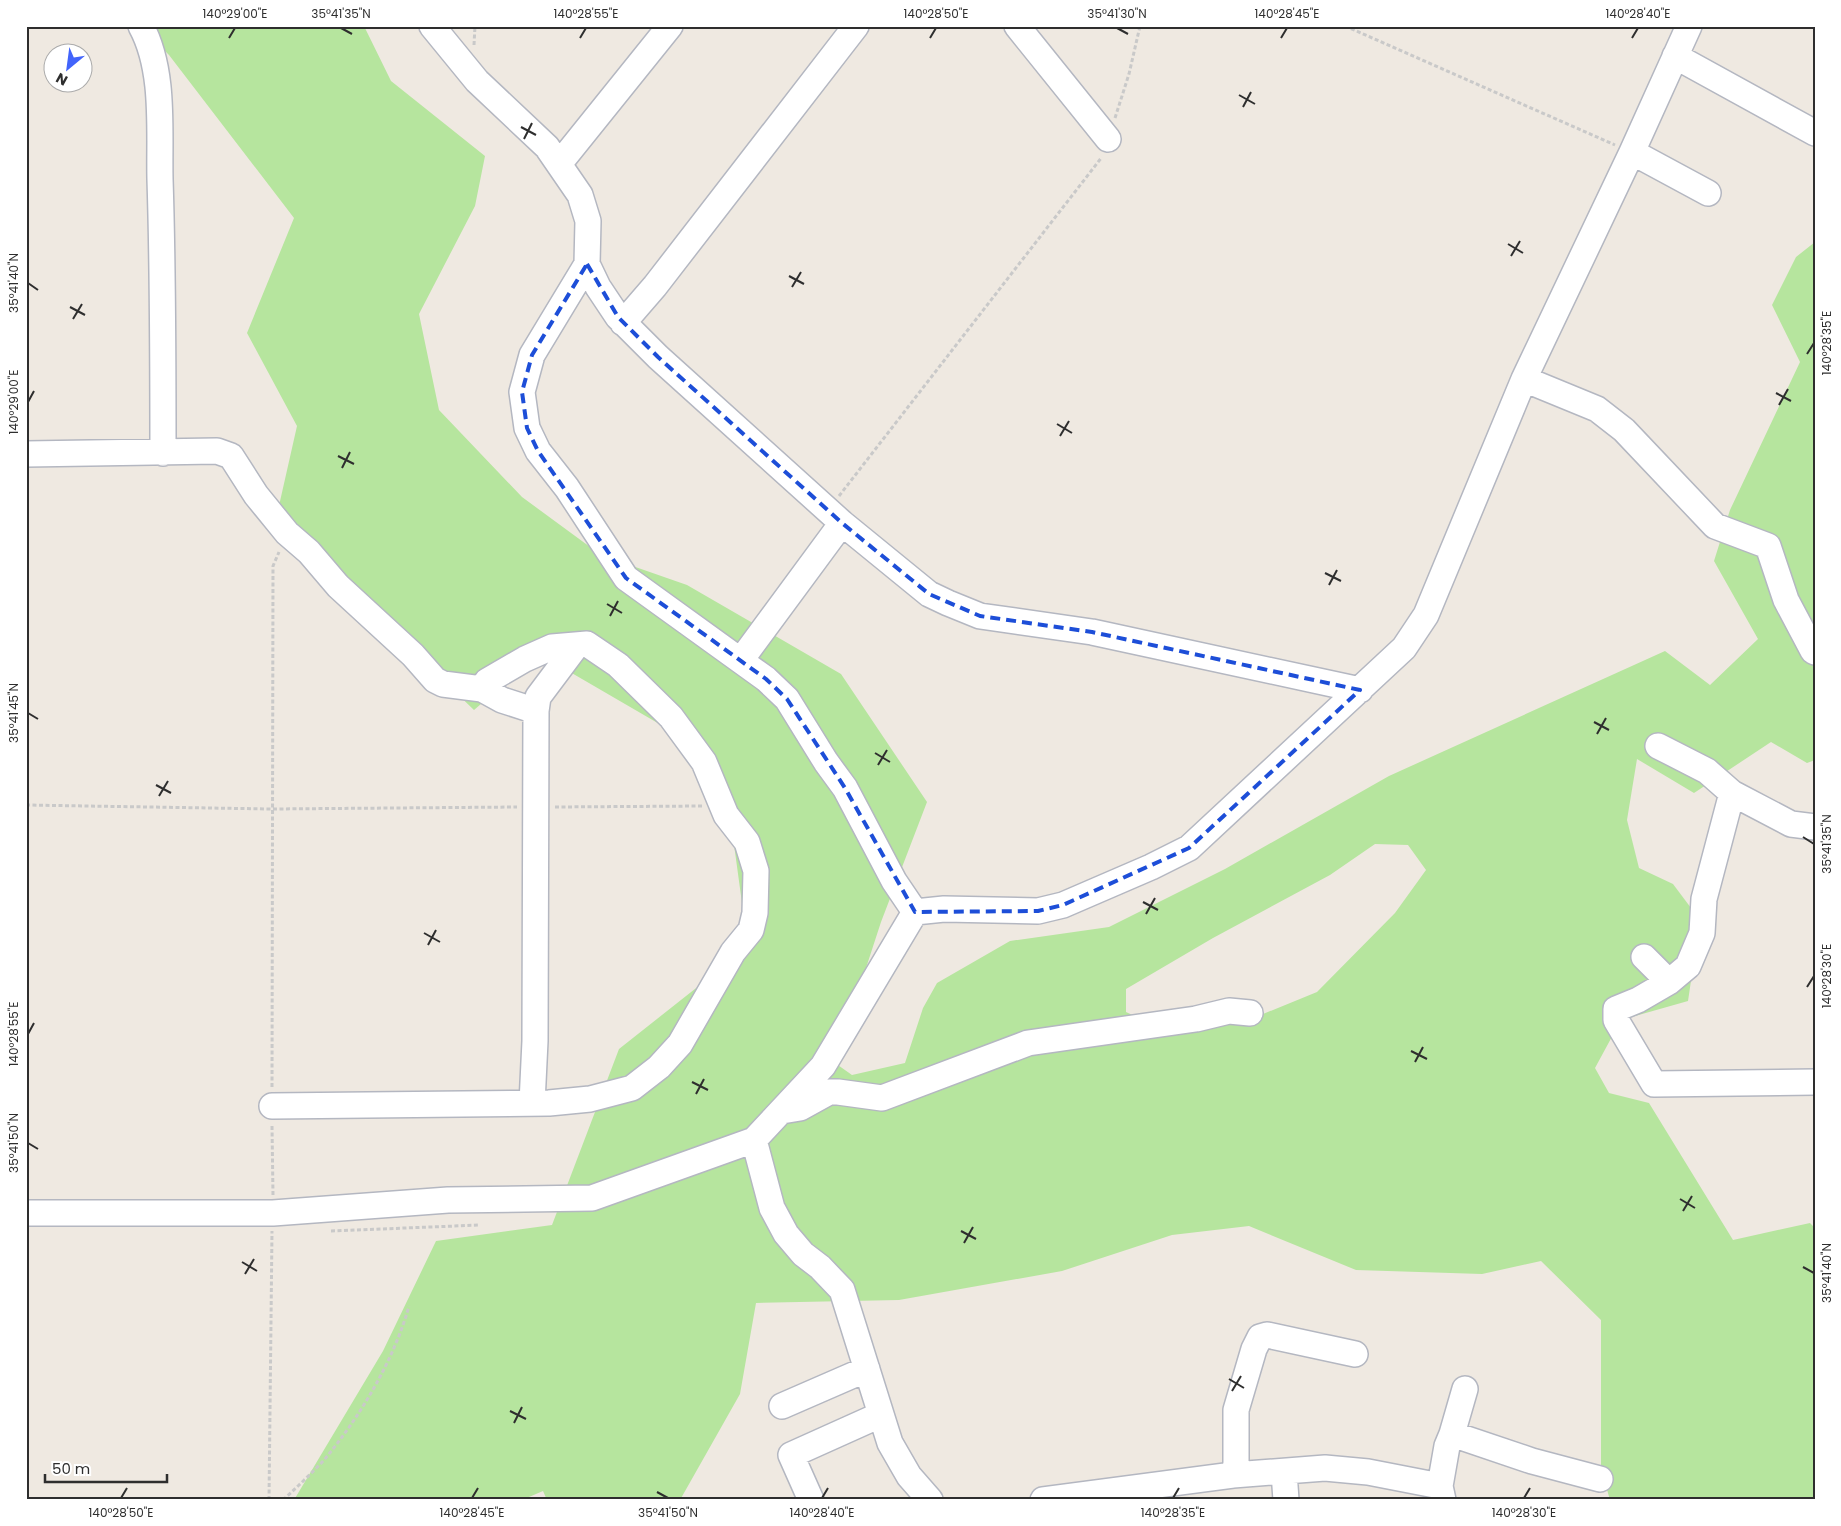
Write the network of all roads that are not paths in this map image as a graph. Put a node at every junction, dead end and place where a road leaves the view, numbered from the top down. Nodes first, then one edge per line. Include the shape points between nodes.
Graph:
1 (141, 26) edge
2 (432, 26) edge
3 (670, 26) edge
4 (856, 26) edge
5 (1017, 26) edge
6 (1689, 26) edge
7 (1675, 56) junction
8 (1815, 133) edge
9 (1108, 139) road end
10 (1632, 152) junction
11 (559, 164) junction
12 (1708, 193) dead end
13 (587, 264) junction
14 (623, 322) junction
15 (1524, 378) junction
16 (162, 453) junction
17 (26, 454) edge
18 (835, 516) junction
19 (577, 646) junction
20 (1815, 652) edge
21 (741, 660) junction
22 (482, 689) junction
23 (1360, 690) junction
24 (536, 711) junction
25 (1658, 746) dead end
26 (1732, 793) junction
27 (1815, 827) edge
28 (915, 912) junction
29 (1644, 958) dead end
30 (1669, 982) junction
31 (1250, 1013) dead end
32 (1815, 1082) edge
33 (532, 1103) junction
34 (272, 1106) road end
35 (782, 1111) junction
36 (754, 1140) junction
37 (26, 1213) edge
38 (1355, 1354) dead end
39 (867, 1369) junction
40 (1465, 1388) dead end
41 (782, 1406) dead end
42 (880, 1415) junction
43 (1452, 1434) junction
44 (1284, 1472) junction
45 (1233, 1475) junction
46 (1600, 1478) dead end
47 (1442, 1493) edge
48 (810, 1500) edge
49 (930, 1500) edge
50 (1043, 1500) edge
51 (1286, 1500) edge

1 - 16 street via 150,41 158,77 163,274
2 - 11 street via 477,81 547,147
3 - 11 street
4 - 14 street via 655,286
5 - 9 street
6 - 7 street
7 - 8 street
7 - 10 street
10 - 12 street
10 - 15 street
11 - 13 street via 580,196 588,221
13 - 14 street via 598,287
13 - 21 street via 532,355 522,392 527,428 538,451 567,488 626,578
14 - 18 street via 658,358
15 - 20 street via 1597,409 1624,430 1716,526 1768,546 1786,600
15 - 23 street via 1426,615 1404,648
16 - 17 street
16 - 22 street via 217,451 230,456 287,533 310,552 338,586 413,655 435,680
18 - 21 street
18 - 23 street via 929,594 980,616 1092,632
19 - 22 street via 552,648 525,659 487,681
19 - 24 street via 538,697
19 - 33 street via 587,644 618,665 671,718 704,762 726,815 747,842 756,871 755,913 751,930 733,952 680,1044 659,1067 632,1088 590,1099
21 - 28 street via 786,699 845,788 894,880
22 - 24 street via 502,700
23 - 28 street via 1190,848 1063,905 1038,911 944,909
24 - 33 street
25 - 26 street via 1707,770
26 - 27 street via 1791,824
26 - 30 street via 1704,899 1702,933 1688,966
28 - 35 street via 824,1066
29 - 30 street
30 - 32 street via 1638,1000 1616,1008 1616,1020 1654,1084
31 - 35 street via 1228,1011 1196,1020 1028,1043 882,1098 829,1092 800,1108
33 - 34 street
35 - 36 street
36 - 37 street via 592,1198 448,1200 273,1213
36 - 39 street via 772,1208 786,1234 803,1254 842,1290
38 - 45 street via 1267,1335 1260,1337 1236,1410
39 - 41 street
39 - 42 street
40 - 43 street
42 - 48 street via 791,1455
42 - 49 street via 890,1443 909,1476
43 - 46 street via 1532,1461
43 - 47 street via 1447,1446
44 - 45 street
44 - 47 street via 1325,1468 1368,1472
44 - 51 street
45 - 50 street

